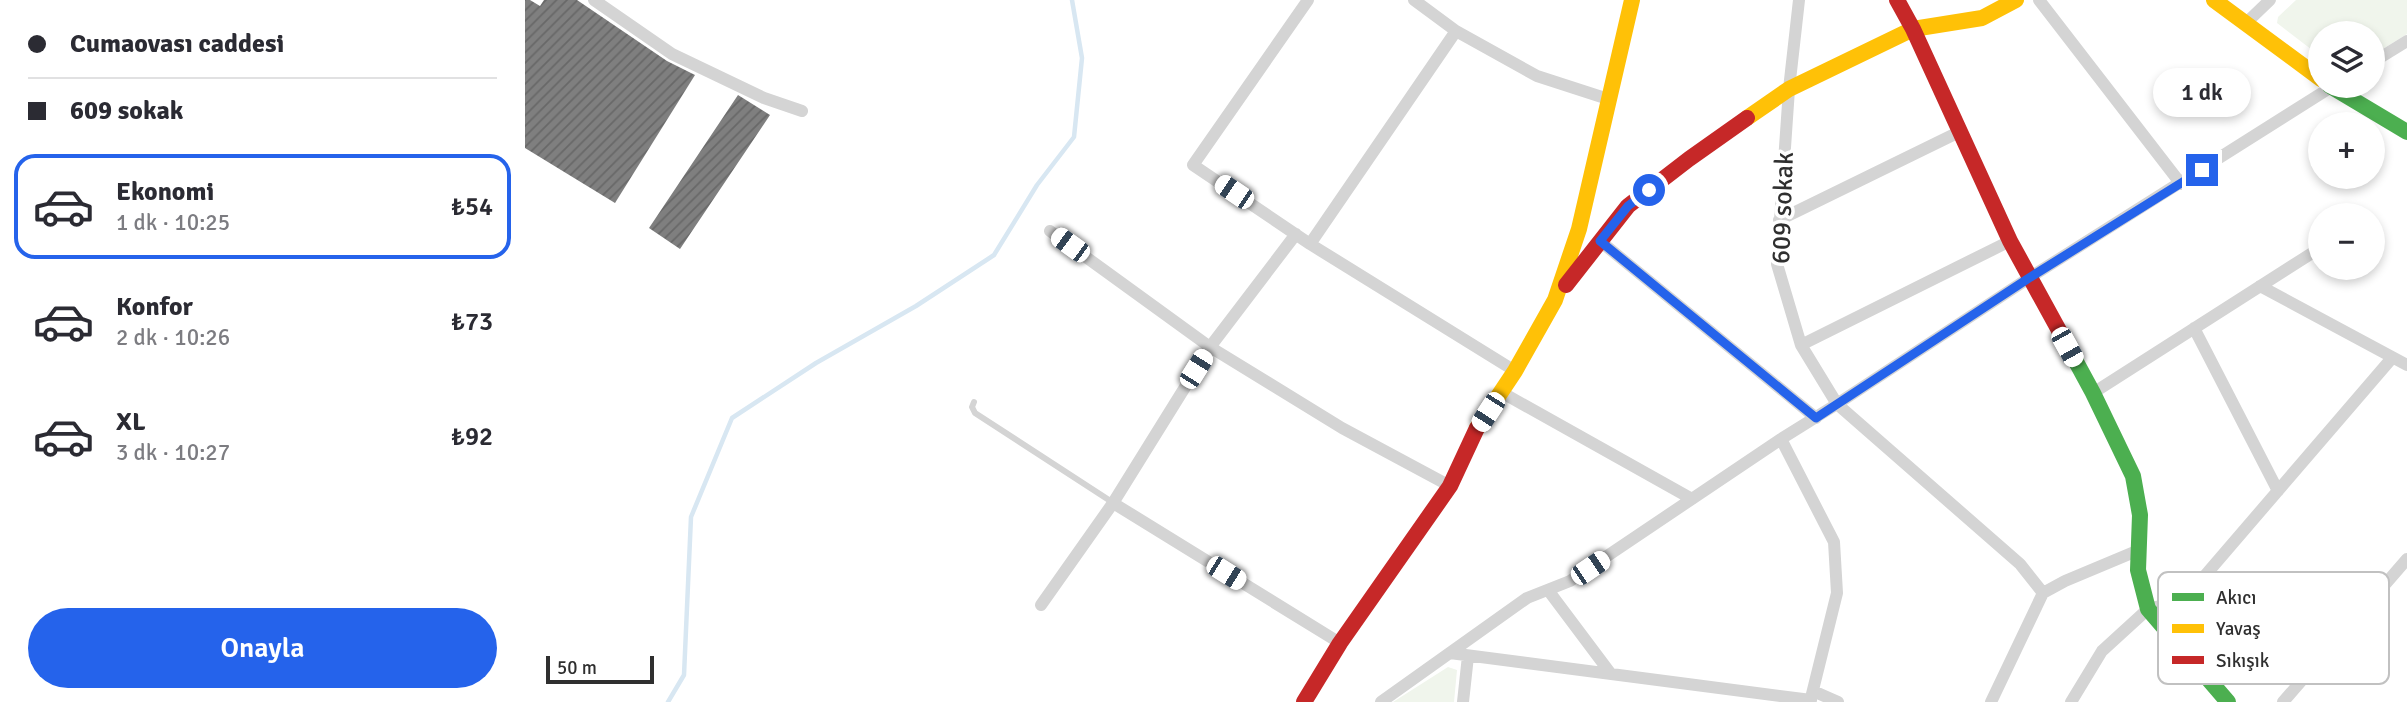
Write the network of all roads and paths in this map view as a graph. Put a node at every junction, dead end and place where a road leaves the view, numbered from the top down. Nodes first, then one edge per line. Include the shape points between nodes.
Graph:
1 (594, 0) edge
2 (1308, 0) edge
3 (1414, 0) edge
4 (1632, 0) edge
5 (1799, 0) edge
6 (1897, 0) edge
7 (2016, 0) edge
8 (2039, 0) edge
9 (2214, 0) edge
10 (2270, 0) edge
11 (2245, 24) junction
12 (1913, 29) junction
13 (1456, 31) junction
14 (2407, 41) edge
15 (2385, 55) edge
16 (2308, 70) edge
17 (1789, 89) junction
18 (2313, 98) edge
19 (2351, 98) edge
20 (1608, 99) junction
21 (802, 111) dead end
22 (1959, 132) junction
23 (2407, 132) edge
24 (2181, 184) junction
25 (1779, 220) junction
26 (1051, 231) dead end
27 (1296, 234) junction
28 (1600, 241) junction
29 (2010, 241) junction
30 (1310, 244) junction
31 (2308, 256) edge
32 (2029, 278) junction
33 (2260, 286) junction
34 (1555, 300) junction
35 (2194, 328) junction
36 (1801, 345) junction
37 (1209, 347) junction
38 (2392, 358) junction
39 (2407, 365) edge
40 (1515, 371) junction
41 (1501, 392) junction
42 (2093, 393) junction
43 (974, 402) dead end
44 (1837, 404) junction
45 (1816, 418) junction
46 (1781, 439) junction
47 (1450, 486) junction
48 (2278, 491) junction
49 (1692, 499) junction
50 (1113, 503) junction
51 (2139, 550) junction
52 (2407, 559) edge
53 (2208, 572) edge
54 (2389, 580) edge
55 (1548, 590) junction
56 (2043, 593) junction
57 (1041, 605) dead end
58 (2158, 606) edge
59 (2148, 609) junction
60 (2158, 621) edge
61 (1340, 643) junction
62 (1450, 653) junction
63 (1468, 656) junction
64 (1611, 674) junction
65 (2213, 684) edge
66 (2299, 684) edge
67 (1811, 698) edge
68 (1304, 702) edge
69 (1381, 702) edge
70 (1464, 702) edge
71 (1838, 702) edge
72 (1991, 702) edge
73 (2071, 702) edge
74 (2228, 702) edge
75 (2283, 702) edge

1 - 21 street via 672,54
2 - 27 street via 1193,165
3 - 13 street
4 - 20 main road
5 - 17 street, 609 sokak
6 - 12 main road
7 - 12 main road via 1982,18
8 - 24 street
9 - 11 main road
10 - 11 street
11 - 16 main road
12 - 17 main road
12 - 22 main road
13 - 20 street via 1537,76
13 - 30 street
14 - 15 street
17 - 25 street, 609 sokak
17 - 28 main road via 1628,206
18 - 24 street
19 - 23 main road
20 - 34 main road via 1579,229
22 - 25 street
22 - 29 main road
24 - 32 street
25 - 36 street, 609 sokak via 1777,264
26 - 37 street
27 - 30 street
27 - 37 street
28 - 34 main road
28 - 45 street
29 - 32 main road
29 - 36 street
30 - 40 street
31 - 33 street
32 - 42 main road
32 - 44 street
33 - 35 street
33 - 38 street
34 - 40 main road
35 - 42 street
35 - 48 street
36 - 44 street, 609 sokak
37 - 47 street via 1342,428
37 - 50 street
38 - 39 street
38 - 48 street
40 - 41 main road
41 - 47 main road via 1475,432
41 - 49 street
42 - 51 main road via 2133,476 2140,515
43 - 50 lane via 975,413
44 - 45 street
44 - 56 street, 609 sokak via 2020,564
45 - 46 street
46 - 49 street
46 - 67 street via 1834,542 1837,593
47 - 61 main road
48 - 53 street
49 - 55 street via 1570,581
50 - 57 street
50 - 61 street
51 - 56 street
51 - 59 main road via 2138,570
52 - 54 street
55 - 62 street via 1527,598
55 - 64 street
56 - 72 street
58 - 59 street
59 - 60 main road
59 - 73 street via 2102,651
61 - 68 main road
62 - 63 street
62 - 69 street
63 - 64 street
63 - 70 street
64 - 67 street
65 - 74 main road
66 - 75 street
67 - 71 street

